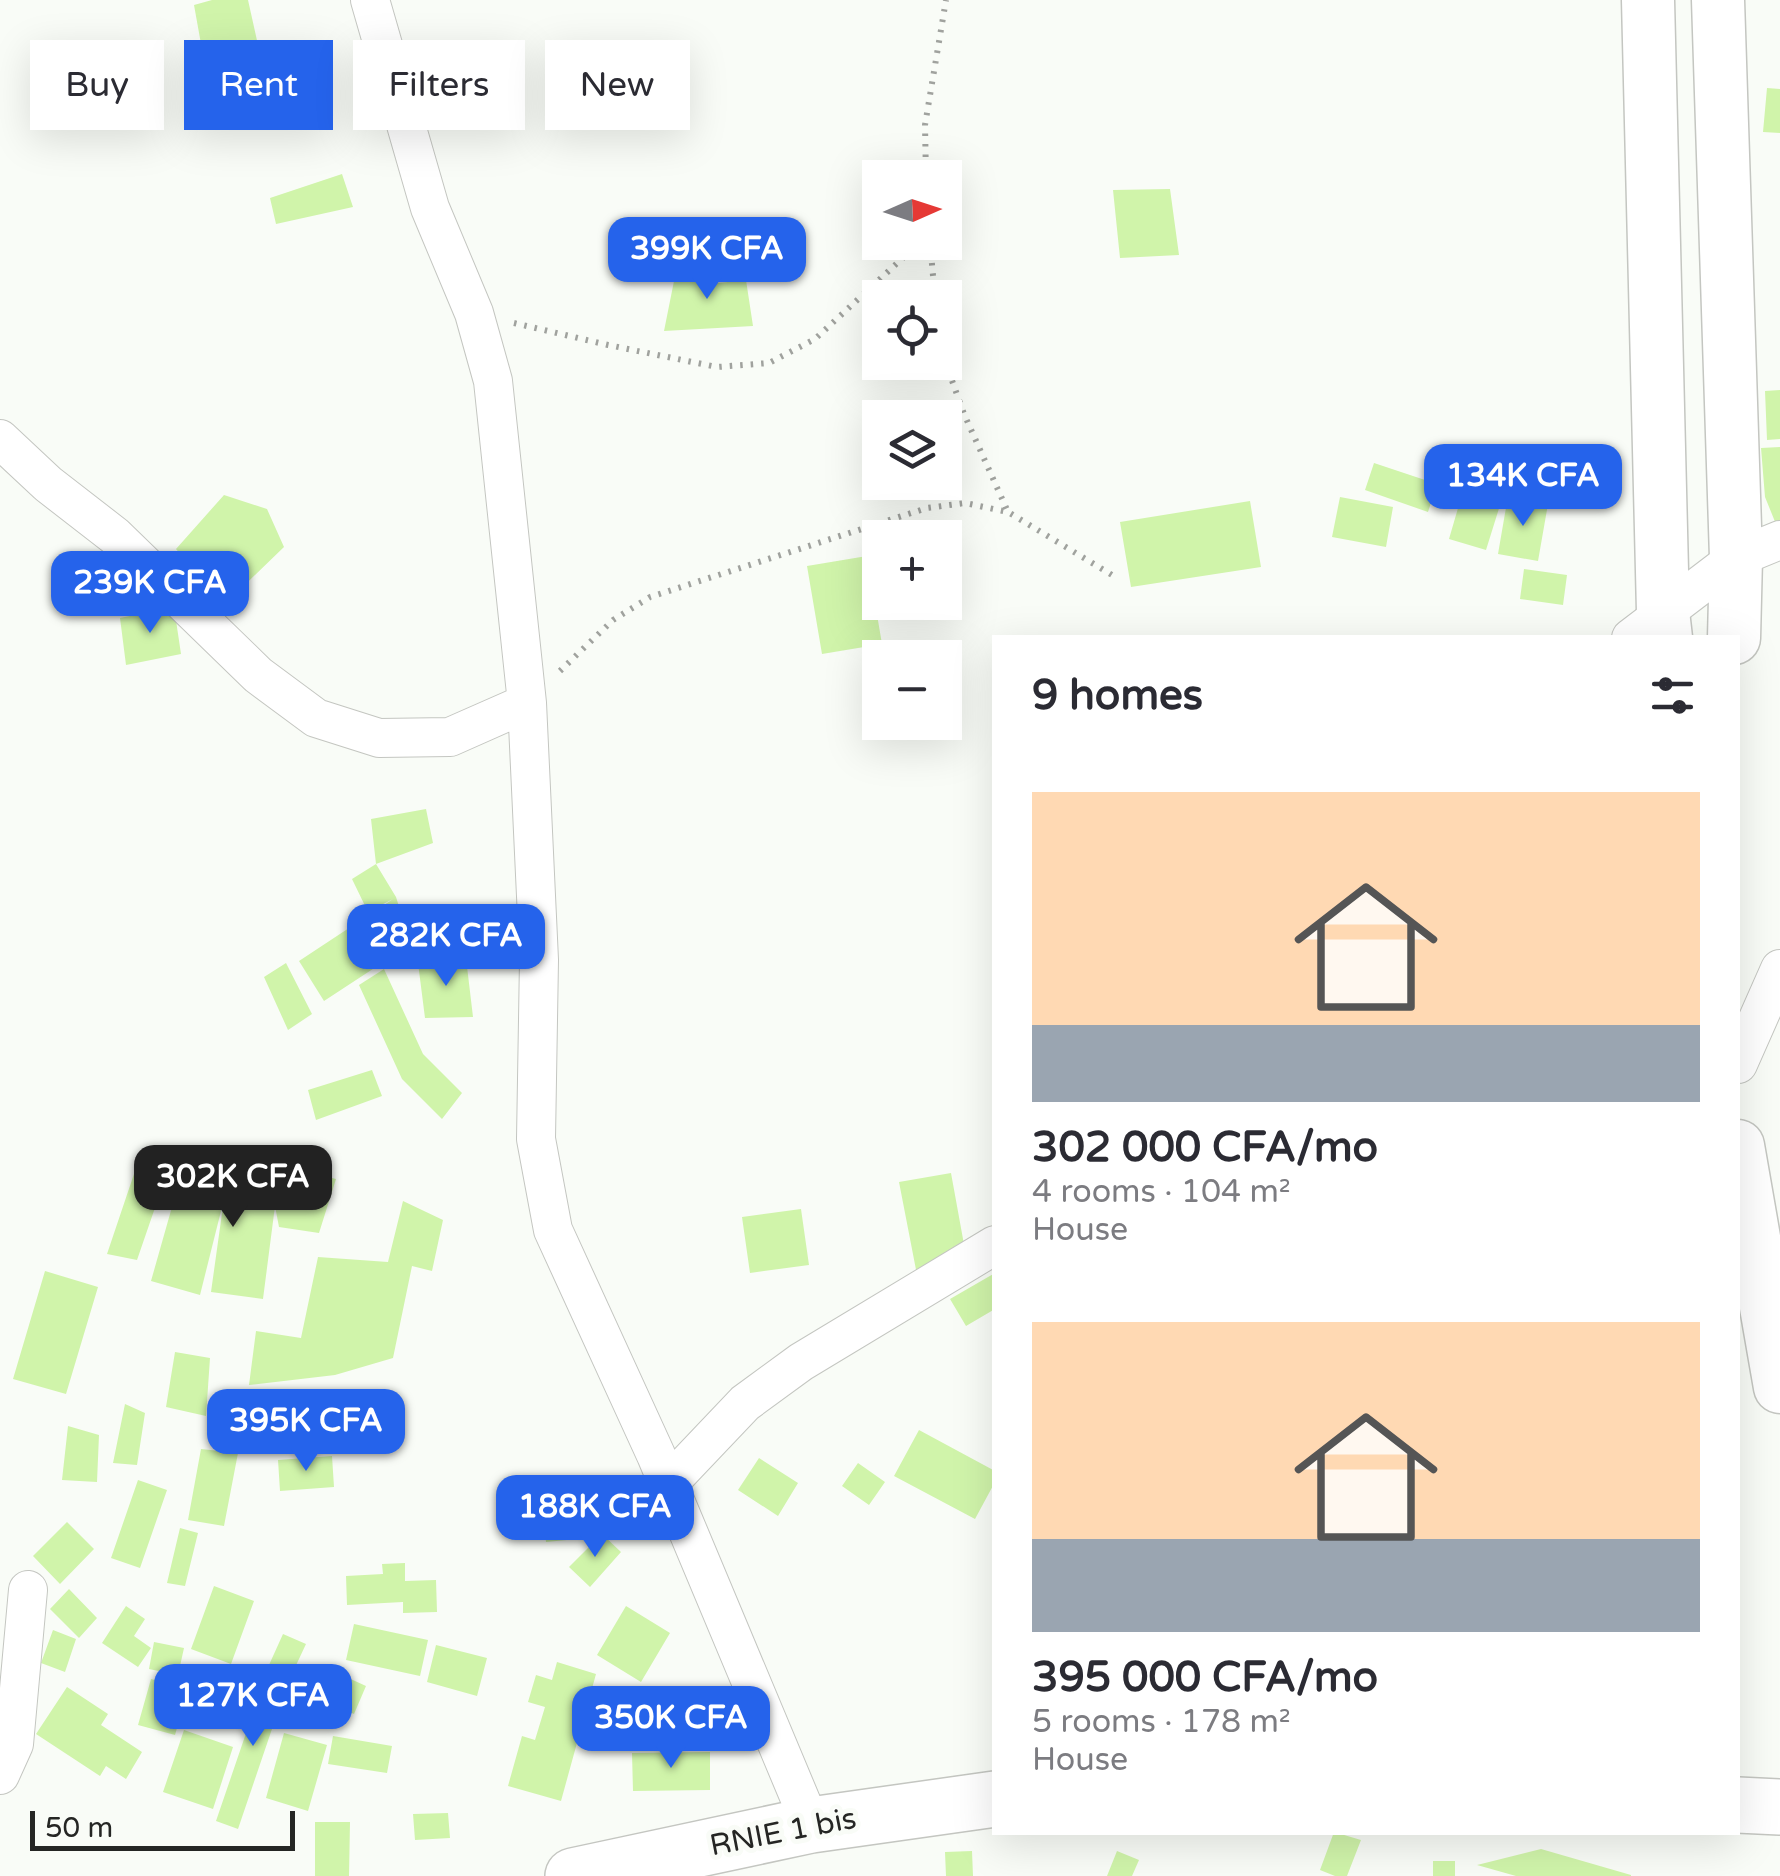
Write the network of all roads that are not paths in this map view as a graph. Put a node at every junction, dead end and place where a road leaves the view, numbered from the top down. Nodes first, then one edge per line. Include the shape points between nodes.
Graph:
1 (370, 0) edge
2 (1648, 0) edge
3 (1718, 0) edge
4 (0, 439) edge
5 (1758, 549) edge
6 (1653, 629) edge
7 (1735, 635) edge
8 (527, 703) junction
9 (1780, 969) edge
10 (1740, 1059) edge
11 (1740, 1157) edge
12 (992, 1247) edge
13 (1780, 1387) edge
14 (668, 1484) junction
15 (28, 1590) dead end
16 (0, 1776) edge
17 (992, 1799) edge
18 (1740, 1805) edge
19 (1780, 1807) edge
20 (812, 1825) junction
21 (573, 1876) edge

1 - 8 street via 430,208 474,313 493,381
2 - 6 main road
3 - 5 main road
4 - 8 street via 115,536 258,675 316,718 379,738 450,737
5 - 6 street
5 - 7 main road
8 - 14 street via 539,960 536,1139 554,1230
9 - 10 street
11 - 13 main road
12 - 14 street via 759,1392
14 - 20 street
15 - 16 street via 14,1744
17 - 20 main road, RNIE 1 bis
18 - 19 main road
20 - 21 main road, RNIE 1 bis

